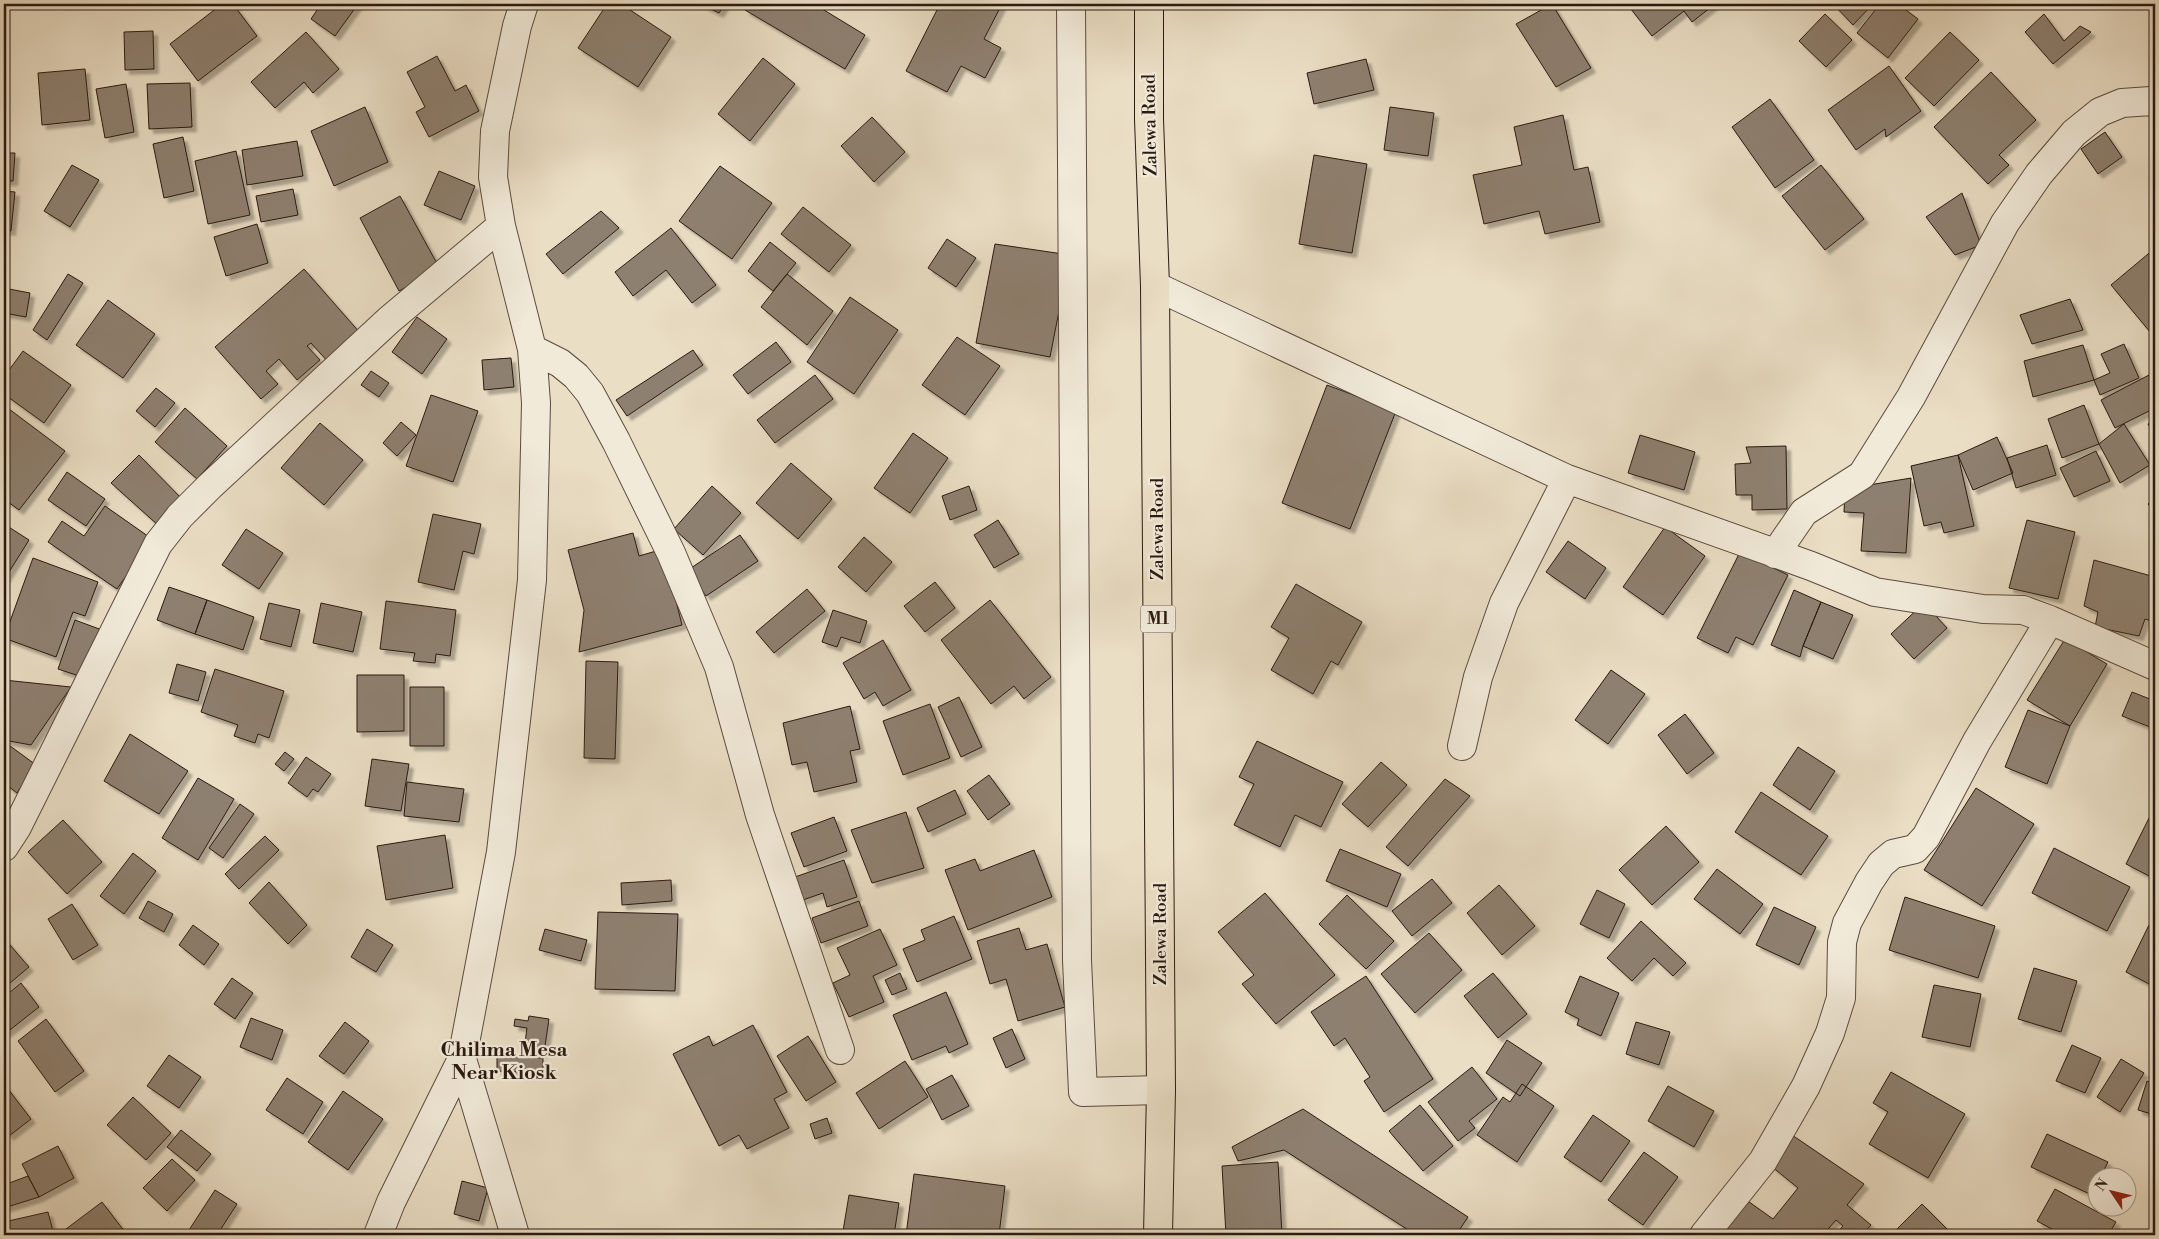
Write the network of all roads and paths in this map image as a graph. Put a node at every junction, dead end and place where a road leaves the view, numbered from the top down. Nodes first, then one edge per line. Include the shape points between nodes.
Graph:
1 (524, 4) edge
2 (1071, 4) edge
3 (1143, 8) edge
4 (2155, 102) edge
5 (501, 226) junction
6 (1155, 286) junction
7 (532, 350) junction
8 (1566, 479) junction
9 (1775, 554) junction
10 (2050, 620) junction
11 (2155, 666) edge
12 (1462, 746) dead end
13 (4, 847) edge
14 (840, 1050) dead end
15 (462, 1059) junction
16 (1161, 1090) junction
17 (378, 1235) edge
18 (515, 1235) edge
19 (1158, 1235) edge
20 (1704, 1235) edge

1 - 5 street via 495,132 493,178
2 - 16 street via 1077,950 1083,1092
3 - 6 highway, Zalewa Road / M1
4 - 9 street via 2122,104 2100,112 2074,133 2042,170 2004,223 1907,404 1862,474 1804,512
5 - 7 street
5 - 13 street via 389,320 180,516 158,544 17,828
6 - 8 street
6 - 16 highway, Zalewa Road / M1
7 - 14 street via 560,363 590,393 671,553 719,667 760,815
7 - 15 street via 536,404 532,580 501,852
8 - 9 street
8 - 12 street via 1504,603 1478,677
9 - 10 street via 1875,592 1982,609 2023,610
10 - 11 street
10 - 20 street via 1977,741 1926,838 1916,849 1893,854 1881,864 1869,882 1847,923 1842,942 1841,998 1830,1033 1806,1086 1763,1160
15 - 17 street
15 - 18 street
16 - 19 highway, Zalewa Road / M1

